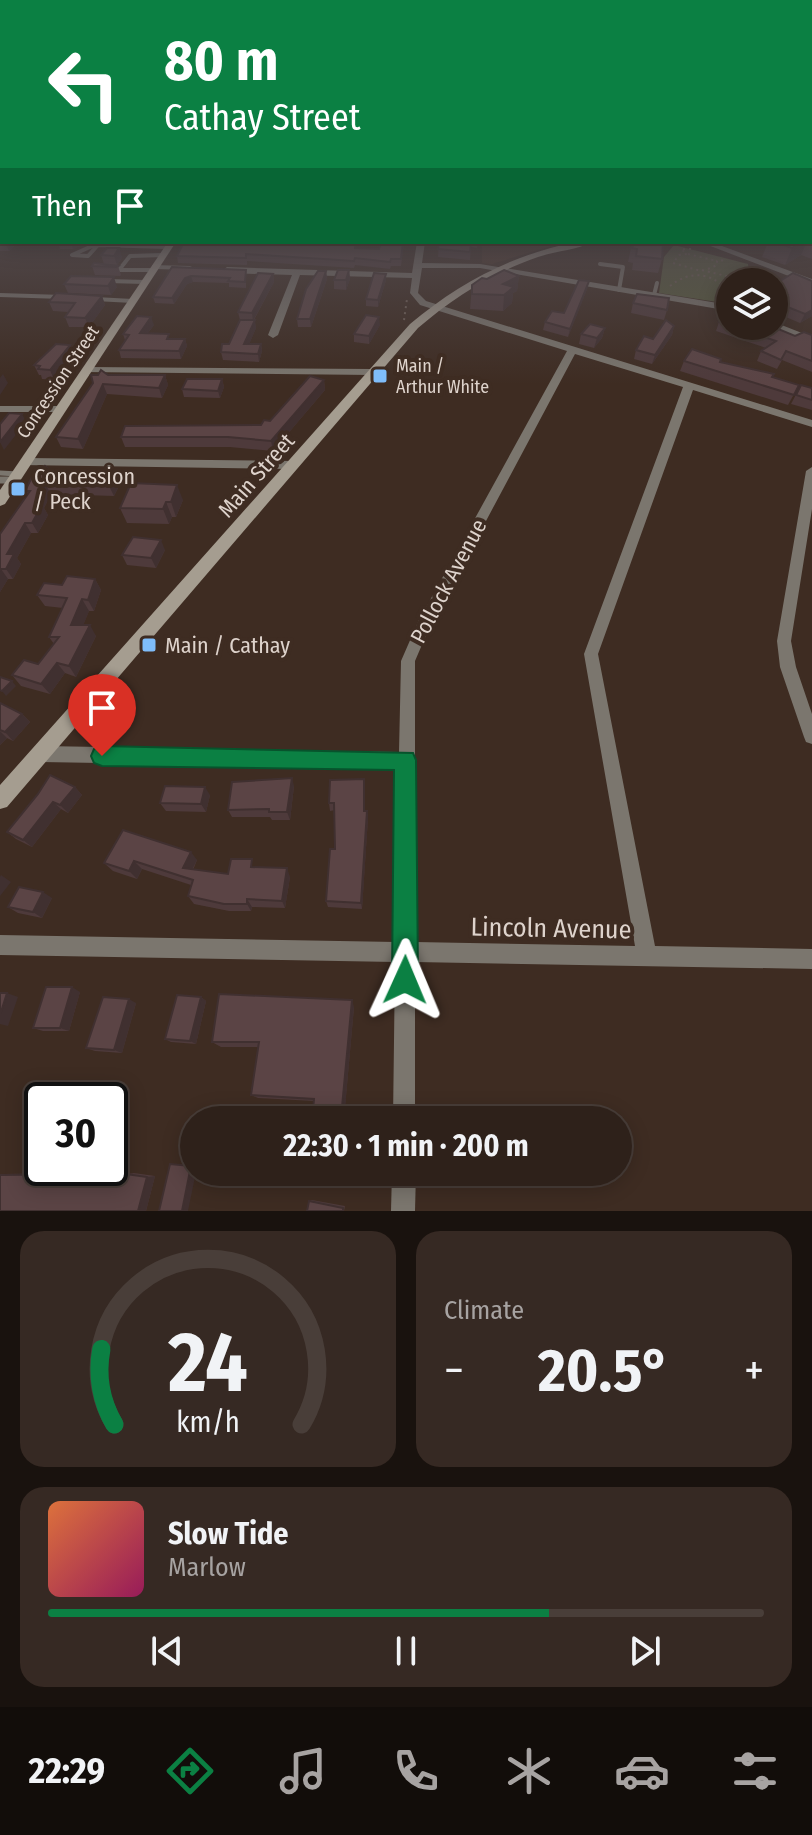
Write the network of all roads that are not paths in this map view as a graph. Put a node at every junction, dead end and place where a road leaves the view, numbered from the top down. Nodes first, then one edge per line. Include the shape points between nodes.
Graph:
1 (153, 271) edge
2 (254, 271) edge
3 (417, 271) edge
4 (493, 271) edge
5 (504, 271) edge
6 (623, 271) edge
7 (781, 271) edge
8 (297, 272) junction
9 (416, 276) junction
10 (100, 281) edge
11 (145, 282) junction
12 (812, 282) edge
13 (657, 283) dead end
14 (54, 288) dead end
15 (619, 290) junction
16 (0, 295) edge
17 (654, 295) junction
18 (46, 297) junction
19 (73, 298) edge
20 (86, 299) edge
21 (133, 301) junction
22 (716, 306) edge
23 (434, 307) junction
24 (788, 331) edge
25 (273, 335) dead end
26 (812, 340) edge
27 (572, 351) junction
28 (87, 370) junction
29 (373, 372) junction
30 (689, 386) junction
31 (0, 409) edge
32 (61, 409) junction
33 (812, 424) edge
34 (26, 462) junction
35 (293, 465) junction
36 (812, 471) edge
37 (0, 473) edge
38 (16, 477) junction
39 (0, 480) edge
40 (0, 501) edge
41 (812, 737) edge
42 (41, 754) junction
43 (405, 760) junction
44 (0, 800) edge
45 (0, 945) edge
46 (405, 951) junction
47 (647, 956) junction
48 (812, 959) edge
49 (404, 1106) edge
50 (404, 1186) edge
51 (403, 1211) edge

1 - 11 main road, Concession Street
2 - 8 street
3 - 9 street
4 - 23 main road, Main Street
5 - 15 street
6 - 15 lane
7 - 12 street
8 - 9 street
8 - 25 street
9 - 23 street via 414,295
10 - 11 lane
11 - 21 main road, Concession Street
13 - 17 lane
14 - 18 lane
15 - 17 street
16 - 18 lane
17 - 22 street
18 - 19 lane
20 - 21 lane
21 - 28 main road, Concession Street
23 - 27 street
23 - 29 main road, Main Street
24 - 26 street
27 - 30 street
27 - 43 street, Pollock Avenue via 412,650
28 - 29 street
28 - 32 main road, Concession Street
29 - 35 main road, Main Street
30 - 33 street
30 - 47 street via 591,654
31 - 32 street
32 - 34 main road, Concession Street
34 - 35 street
34 - 38 main road, Concession Street
35 - 42 main road, Main Street
36 - 41 street via 784,641
37 - 38 lane
38 - 39 lane
38 - 40 main road, Concession Street
42 - 43 street
42 - 44 main road, Main Street
43 - 46 street, Pollock Avenue
45 - 46 street, Lincoln Avenue
46 - 47 street, Lincoln Avenue
46 - 49 street, Pollock Avenue
47 - 48 street, Lincoln Avenue
50 - 51 street

